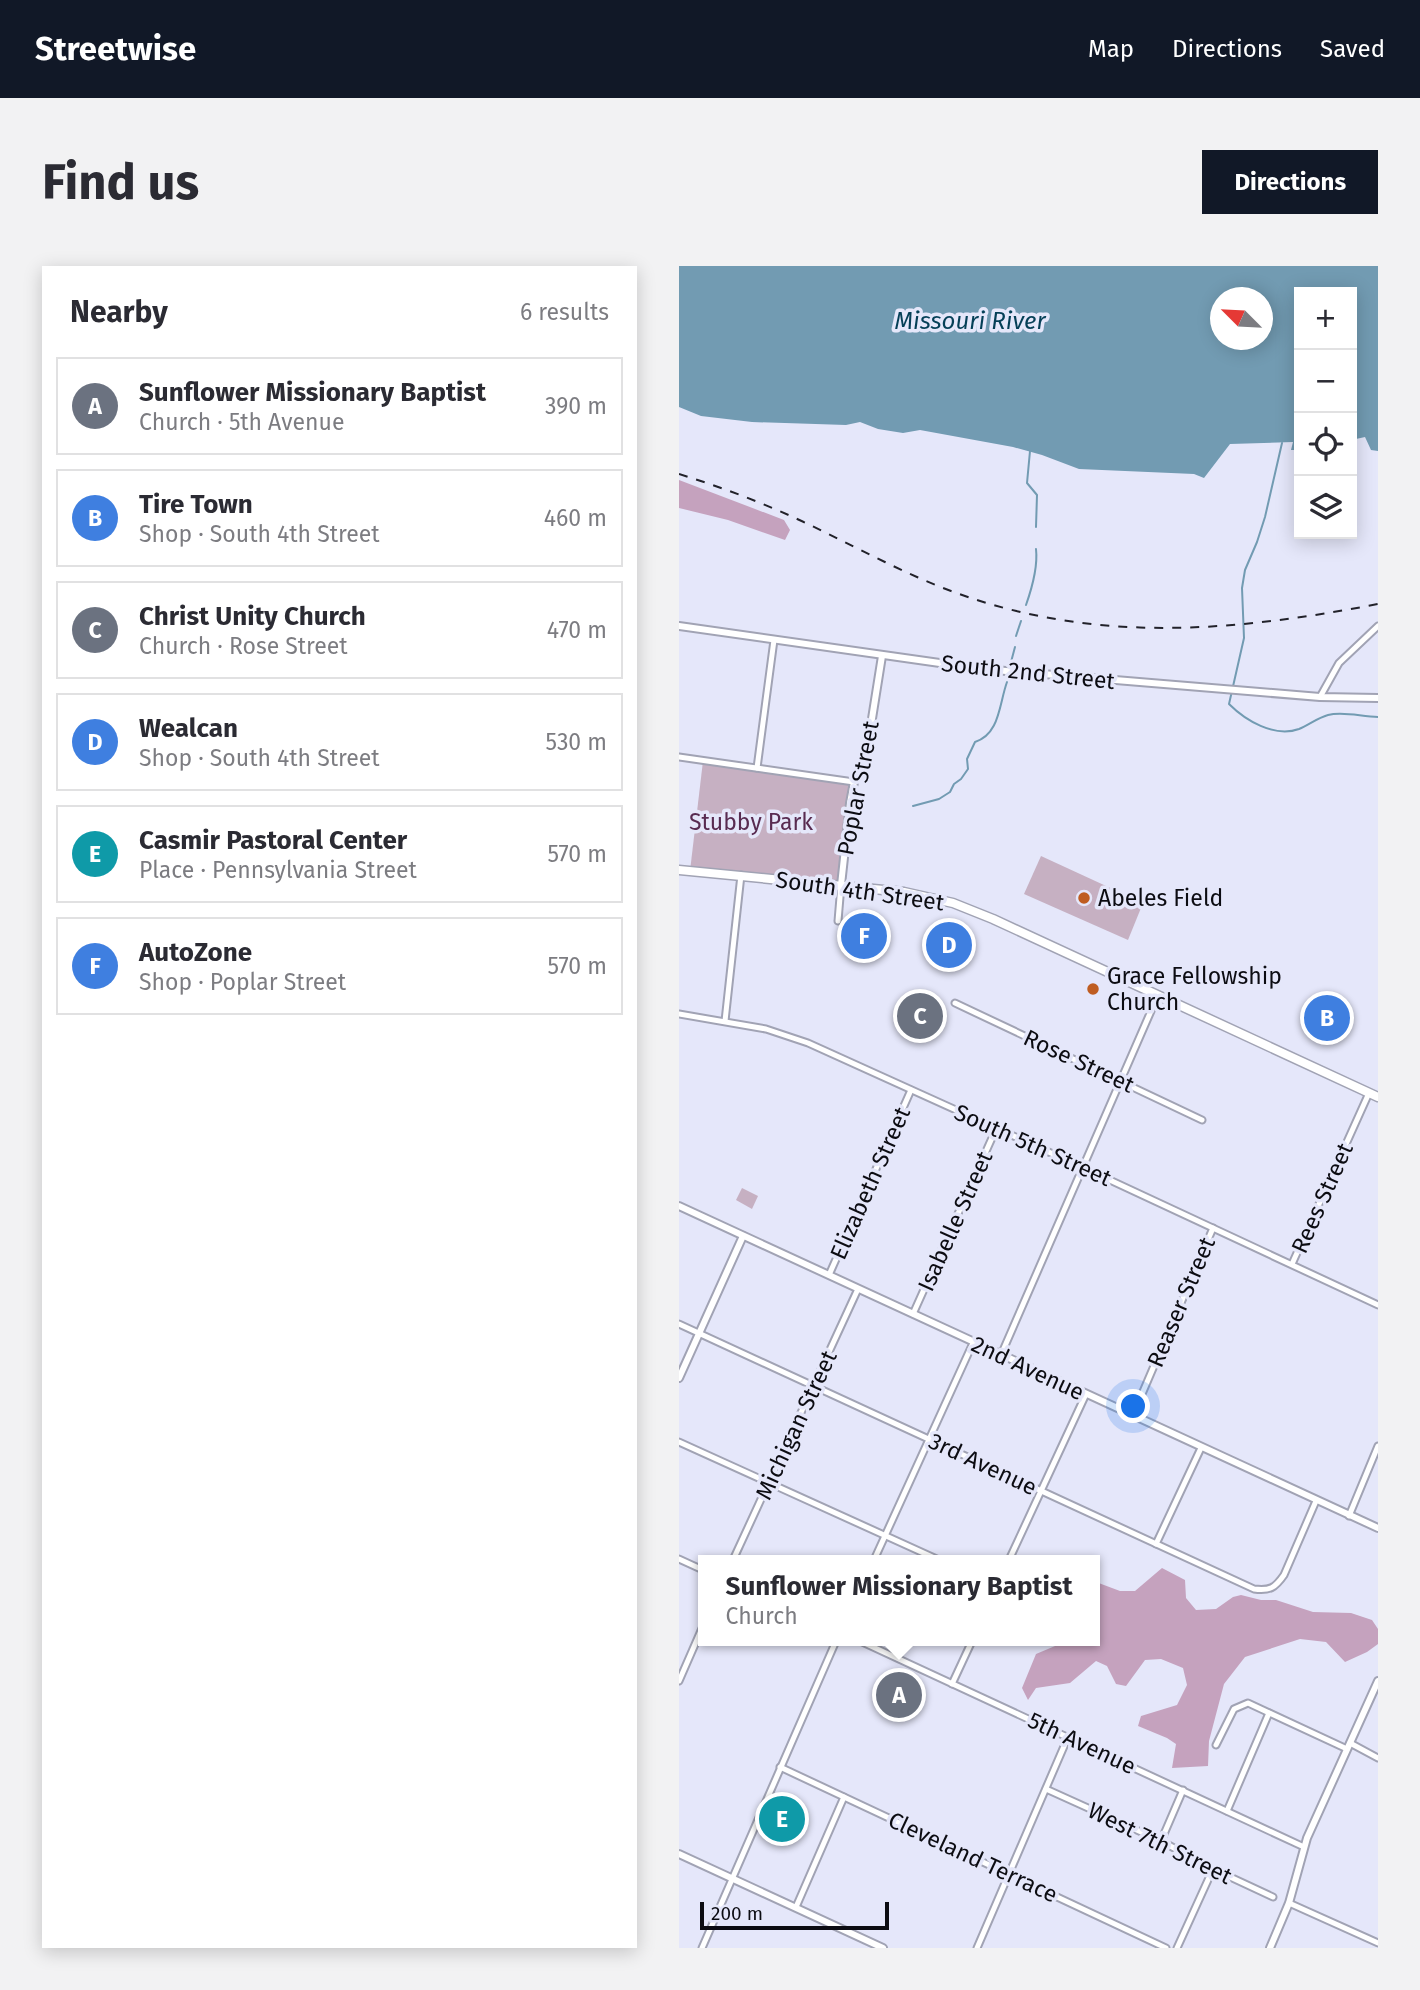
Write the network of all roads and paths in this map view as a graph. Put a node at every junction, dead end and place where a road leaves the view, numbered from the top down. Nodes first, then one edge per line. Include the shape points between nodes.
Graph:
1 (679, 626) edge
2 (1378, 626) edge
3 (774, 640) junction
4 (882, 656) junction
5 (1320, 697) junction
6 (1378, 698) edge
7 (679, 757) edge
8 (757, 768) junction
9 (855, 782) junction
10 (679, 870) edge
11 (741, 875) junction
12 (841, 885) junction
13 (838, 921) dead end
14 (1158, 995) junction
15 (955, 1003) dead end
16 (679, 1014) edge
17 (725, 1021) junction
18 (1122, 1081) junction
19 (911, 1090) junction
20 (1374, 1095) edge
21 (1202, 1120) dead end
22 (996, 1129) junction
23 (1084, 1168) junction
24 (679, 1206) edge
25 (1213, 1227) junction
26 (743, 1236) junction
27 (1292, 1264) junction
28 (829, 1275) junction
29 (858, 1289) junction
30 (1378, 1305) edge
31 (913, 1314) junction
32 (679, 1324) edge
33 (699, 1334) junction
34 (973, 1343) junction
35 (1001, 1355) junction
36 (679, 1378) edge
37 (813, 1386) junction
38 (1086, 1394) junction
39 (1133, 1415) junction
40 (929, 1439) junction
41 (679, 1442) edge
42 (1378, 1446) edge
43 (1201, 1448) junction
44 (768, 1483) junction
45 (1041, 1490) junction
46 (1316, 1501) junction
47 (1349, 1516) junction
48 (1378, 1528) edge
49 (885, 1536) junction
50 (1156, 1544) junction
51 (735, 1555) edge
52 (876, 1555) edge
53 (928, 1555) edge
54 (1011, 1555) edge
55 (679, 1559) edge
56 (698, 1568) edge
57 (698, 1637) edge
58 (834, 1646) edge
59 (871, 1646) edge
60 (970, 1646) edge
61 (679, 1681) edge
62 (1378, 1681) edge
63 (952, 1684) junction
64 (1269, 1713) junction
65 (1068, 1737) junction
66 (1216, 1745) dead end
67 (1349, 1746) junction
68 (1378, 1758) edge
69 (780, 1767) junction
70 (1046, 1789) junction
71 (1184, 1790) junction
72 (844, 1797) junction
73 (1227, 1811) junction
74 (1161, 1840) junction
75 (1304, 1847) junction
76 (679, 1854) edge
77 (1213, 1869) junction
78 (1009, 1873) junction
79 (732, 1879) junction
80 (1273, 1897) dead end
81 (1289, 1903) junction
82 (796, 1907) junction
83 (1377, 1941) edge
84 (702, 1948) edge
85 (883, 1948) edge
86 (977, 1948) edge
87 (1166, 1948) edge
88 (1177, 1948) edge
89 (1270, 1948) edge

1 - 3 street, South 2nd Street
2 - 5 street via 1339,663
3 - 4 street, South 2nd Street
3 - 8 street
4 - 5 street, South 2nd Street via 982,669
4 - 9 street, Poplar Street via 867,750
5 - 6 street, South 2nd Street
7 - 8 street
8 - 9 street
9 - 12 street, Poplar Street
10 - 11 highway, South 4th Street
11 - 12 highway, South 4th Street
11 - 17 street
12 - 13 street, Poplar Street
12 - 14 highway, South 4th Street via 953,903
14 - 18 street
14 - 20 highway, South 4th Street
15 - 18 street, Rose Street
16 - 17 street, South 5th Street
17 - 19 street, South 5th Street via 808,1043
18 - 21 street, Rose Street
18 - 23 street
19 - 22 street, South 5th Street
19 - 28 street, Elizabeth Street
20 - 27 street, Rees Street
22 - 23 street, South 5th Street
22 - 31 street, Isabelle Street
23 - 25 street, South 5th Street
23 - 35 street
24 - 26 street, 2nd Avenue
25 - 27 street, South 5th Street
25 - 39 street, Reaser Street
26 - 28 street, 2nd Avenue
26 - 33 street
27 - 30 street, South 5th Street
28 - 29 street, 2nd Avenue
29 - 31 street, 2nd Avenue
29 - 37 street, Michigan Street
31 - 34 street, 2nd Avenue
32 - 33 street, 3rd Avenue
33 - 36 street
33 - 37 street, 3rd Avenue
34 - 35 street, 2nd Avenue
34 - 40 street
35 - 38 street, 2nd Avenue
37 - 40 street, 3rd Avenue
37 - 44 street, Michigan Street
38 - 39 street, 2nd Avenue
38 - 45 street
39 - 43 street, 2nd Avenue
40 - 45 street, 3rd Avenue
40 - 49 street
41 - 44 street
42 - 47 street
43 - 46 street, 2nd Avenue
43 - 50 street
44 - 49 street
44 - 51 street, Michigan Street
45 - 50 street, 3rd Avenue
45 - 54 street
46 - 47 street, 2nd Avenue
46 - 50 street, 3rd Avenue via 1284,1575 1268,1590 1254,1589
47 - 48 street, 2nd Avenue
49 - 52 street
49 - 53 street
55 - 56 street
57 - 61 street
58 - 69 street
59 - 63 street, 5th Avenue
60 - 63 street
62 - 67 street
63 - 65 street, 5th Avenue
64 - 66 street via 1248,1703 1234,1709
64 - 67 street
64 - 73 street
65 - 70 street
65 - 71 street, 5th Avenue
67 - 68 street
67 - 75 street
69 - 72 street, Cleveland Terrace
69 - 79 street
70 - 74 street, West 7th Street
70 - 78 street
71 - 73 street, 5th Avenue
71 - 74 street
72 - 78 street, Cleveland Terrace
72 - 82 street
73 - 75 street, 5th Avenue
74 - 77 street, West 7th Street
75 - 81 street
76 - 79 street
77 - 80 street, West 7th Street
77 - 88 street
78 - 86 street
78 - 87 street, Cleveland Terrace
79 - 82 street
79 - 84 street
81 - 83 street
81 - 89 street
82 - 85 street

